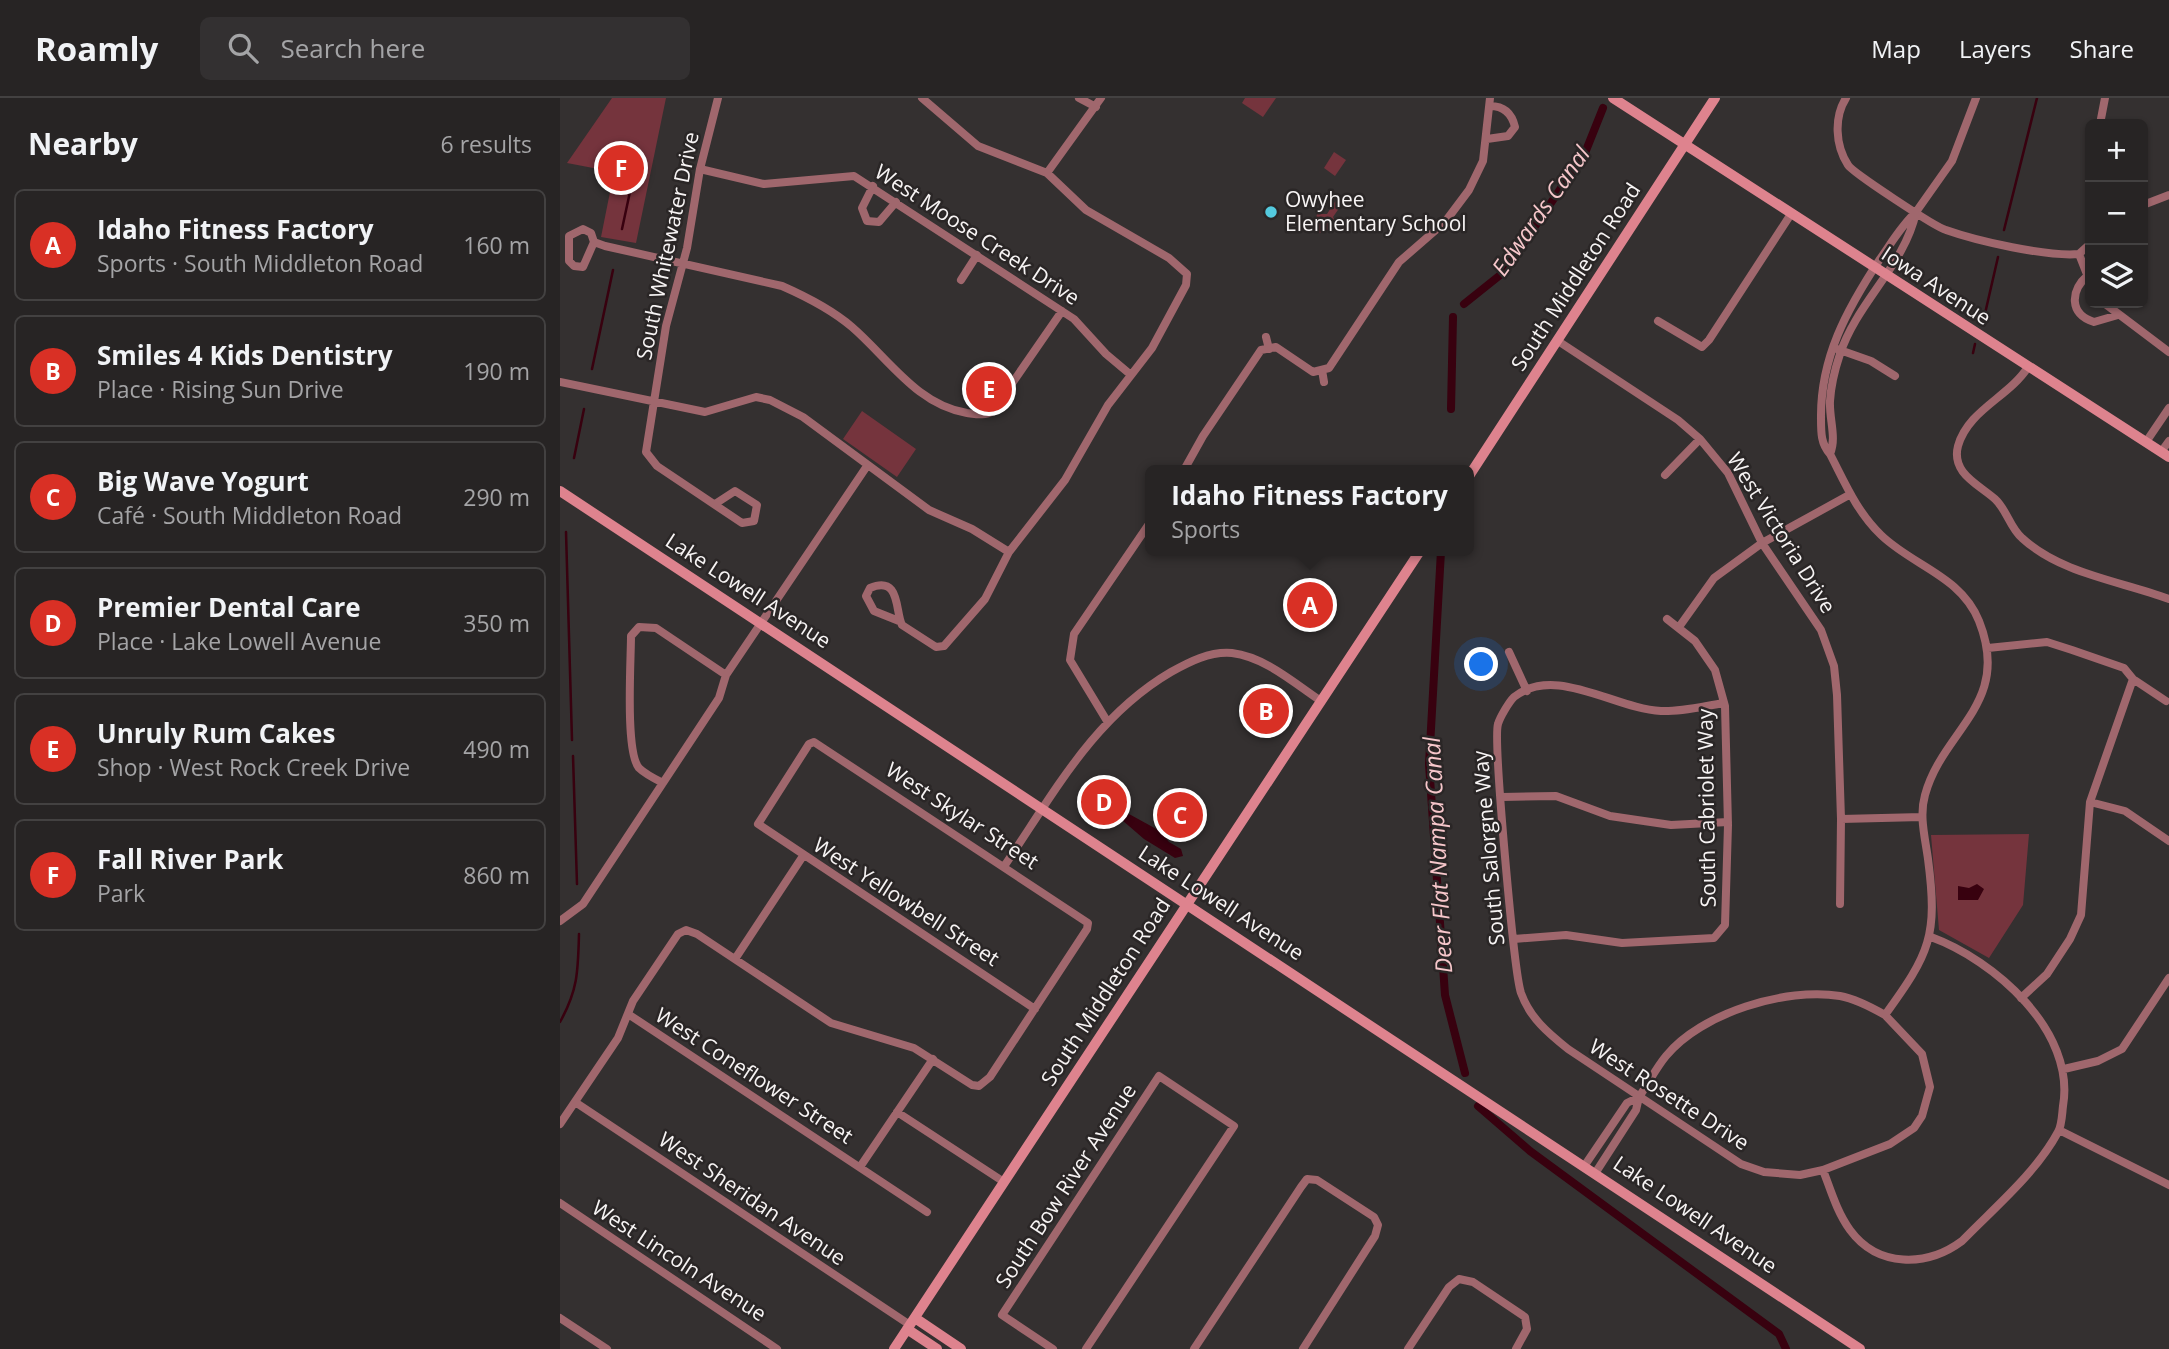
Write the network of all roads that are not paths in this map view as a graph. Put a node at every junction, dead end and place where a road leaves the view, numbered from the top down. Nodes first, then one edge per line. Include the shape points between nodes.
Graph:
1 (718, 98) edge
2 (922, 98) edge
3 (1079, 98) edge
4 (1101, 98) edge
5 (1613, 98) edge
6 (1714, 98) edge
7 (1846, 98) edge
8 (1976, 98) edge
9 (2105, 98) edge
10 (1490, 102) edge
11 (1096, 107) junction
12 (2101, 119) edge
13 (1487, 139) junction
14 (1684, 145) junction
15 (700, 169) junction
16 (1047, 173) junction
17 (873, 186) junction
18 (2169, 195) edge
19 (896, 202) junction
20 (2148, 203) edge
21 (1916, 212) junction
22 (1791, 214) junction
23 (594, 242) junction
24 (2089, 245) edge
25 (2079, 254) junction
26 (977, 255) junction
27 (683, 263) junction
28 (1874, 268) junction
29 (2085, 269) edge
30 (1885, 275) junction
31 (961, 281) dead end
32 (2085, 283) edge
33 (2110, 308) edge
34 (1062, 310) junction
35 (2119, 315) junction
36 (1658, 321) dead end
37 (1266, 337) dead end
38 (1558, 341) junction
39 (1831, 347) junction
40 (1269, 349) junction
41 (1841, 351) junction
42 (2169, 352) edge
43 (2028, 367) junction
44 (1322, 370) junction
45 (1131, 375) junction
46 (1895, 376) dead end
47 (560, 382) edge
48 (1324, 382) dead end
49 (1825, 400) junction
50 (653, 401) junction
51 (2169, 408) edge
52 (1700, 439) junction
53 (2169, 441) edge
54 (2146, 442) junction
55 (2165, 455) edge
56 (1187, 465) edge
57 (866, 466) junction
58 (1474, 468) edge
59 (1665, 475) dead end
60 (560, 491) edge
61 (1849, 495) junction
62 (715, 504) junction
63 (1145, 530) edge
64 (1762, 543) junction
65 (1009, 552) junction
66 (1417, 556) edge
67 (2169, 599) edge
68 (1667, 618) dead end
69 (899, 621) junction
70 (762, 622) junction
71 (1679, 627) junction
72 (1988, 648) junction
73 (1509, 652) dead end
74 (726, 675) junction
75 (2133, 679) junction
76 (1527, 691) junction
77 (1321, 701) junction
78 (2166, 701) dead end
79 (1724, 703) junction
80 (1107, 721) junction
81 (814, 742) joint
82 (663, 783) junction
83 (1502, 797) junction
84 (2090, 802) junction
85 (1043, 808) junction
86 (1922, 817) junction
87 (1841, 819) junction
88 (1728, 822) junction
89 (2169, 841) edge
90 (803, 856) junction
91 (1005, 865) junction
92 (1187, 904) junction
93 (1840, 904) dead end
94 (560, 920) edge
95 (1931, 937) junction
96 (1514, 939) junction
97 (735, 959) junction
98 (2169, 978) edge
99 (2021, 998) junction
100 (1035, 1009) junction
101 (1530, 1012) joint
102 (628, 1014) junction
103 (1885, 1015) junction
104 (933, 1059) junction
105 (2064, 1069) junction
106 (1639, 1097) junction
107 (575, 1102) junction
108 (897, 1112) junction
109 (560, 1124) edge
110 (2059, 1130) junction
111 (1585, 1165) junction
112 (860, 1167) junction
113 (1823, 1170) junction
114 (1596, 1172) junction
115 (1004, 1182) junction
116 (2169, 1185) edge
117 (560, 1203) edge
118 (927, 1212) dead end
119 (560, 1318) edge
120 (911, 1324) junction
121 (1038, 1345) edge
122 (607, 1349) edge
123 (777, 1349) edge
124 (894, 1349) edge
125 (937, 1349) edge
126 (961, 1349) edge
127 (1052, 1349) edge
128 (1086, 1349) edge
129 (1194, 1349) edge
130 (1303, 1349) edge
131 (1408, 1349) edge
132 (1516, 1349) edge
133 (1860, 1349) edge

1 - 15 street, South Whitewater Drive
2 - 16 street via 978,146
3 - 11 street
4 - 11 street
5 - 14 main road, Iowa Avenue
6 - 14 main road, South Middleton Road
7 - 21 street via 1839,109 1837,132 1848,166
8 - 21 street via 1952,161
9 - 12 street
10 - 13 street
10 - 13 street via 1512,116 1515,127 1508,136
11 - 16 street
13 - 44 street via 1483,161 1469,190 1445,222 1399,262 1329,368
14 - 22 main road, Iowa Avenue
14 - 38 main road, South Middleton Road
15 - 17 street, West Moose Creek Drive via 764,184 854,176
15 - 27 street, South Whitewater Drive
16 - 45 street via 1086,210 1169,258 1187,274 1186,285 1152,348
17 - 19 street, West Moose Creek Drive
17 - 19 street via 862,208 867,221 879,222
18 - 20 street
19 - 26 street, West Moose Creek Drive
21 - 25 street via 1944,230 2057,254
21 - 28 street via 1902,224
21 - 30 street via 1912,230
22 - 28 main road, Iowa Avenue
22 - 36 street via 1702,347
23 - 23 street via 583,267 569,261 569,236 583,229 591,233
23 - 27 street
24 - 25 street
25 - 29 street
26 - 31 street
26 - 34 street, West Moose Creek Drive
27 - 34 street via 782,286 808,297 850,326 919,390 952,410 973,414 993,411
27 - 50 street, South Whitewater Drive
28 - 30 main road, Iowa Avenue
28 - 39 street
30 - 41 street
30 - 43 main road, Iowa Avenue
32 - 35 street via 2075,293 2079,314 2094,322
33 - 35 street
34 - 45 street, West Moose Creek Drive
35 - 42 street
37 - 40 street
38 - 52 street, West Victoria Drive
38 - 58 main road, South Middleton Road
39 - 41 street
39 - 49 street
40 - 44 street via 1276,347 1313,372
40 - 56 street via 1261,350
41 - 46 street
41 - 49 street
43 - 54 main road, Iowa Avenue
43 - 67 street via 2015,386 1983,410 1963,434 1957,459 1961,470 1995,499 2018,536 2029,544 2082,573
44 - 48 street
45 - 65 street via 1108,405 1065,480
47 - 50 street
49 - 61 street via 1823,446
50 - 57 street via 705,412 746,399 771,400 803,417
50 - 62 street, South Whitewater Drive via 646,452 657,466
51 - 54 street
52 - 59 street
52 - 64 street, West Victoria Drive via 1728,473
53 - 55 street
54 - 55 main road, Iowa Avenue
57 - 65 street via 929,510
57 - 70 street
60 - 70 main road, Lake Lowell Avenue
61 - 64 street
61 - 72 street via 1880,534 1957,588 1979,619
62 - 62 street via 742,523 754,521 758,514 757,505 735,491
63 - 80 street via 1074,634 1069,653
64 - 71 street via 1714,578
64 - 87 street, West Victoria Drive via 1821,630 1834,666
65 - 69 street via 985,599 944,646 929,644
66 - 77 main road, South Middleton Road
68 - 71 street, South Cabriolet Way
69 - 69 street via 874,611 866,596 870,589 880,585 896,596
70 - 74 street
70 - 85 main road, Lake Lowell Avenue
71 - 79 street, South Cabriolet Way via 1715,670
72 - 75 street via 2047,642 2123,667
72 - 86 street via 1981,698 1935,772
73 - 76 street
74 - 82 street via 719,698
74 - 82 street via 656,628 643,626 631,636 634,758 639,768
75 - 78 street
75 - 84 street
76 - 79 street via 1541,684 1581,689 1625,706 1663,711
76 - 83 street, South Salorgne Way via 1513,698 1497,725
77 - 80 street via 1252,658 1230,653 1207,655 1156,681
77 - 92 main road, South Middleton Road
79 - 88 street, South Cabriolet Way
80 - 85 street
81 - 90 street, West Yellowbell Street via 758,824
81 - 91 street, West Skylar Street
82 - 94 street via 583,904
83 - 88 street via 1556,796 1609,816 1671,825
83 - 96 street, South Salorgne Way
84 - 89 street via 2125,811
84 - 99 street via 2081,915 2047,974
85 - 91 street
85 - 92 main road, Lake Lowell Avenue
86 - 87 street
86 - 95 street via 1934,903
87 - 93 street, West Victoria Drive
88 - 96 street, South Cabriolet Way via 1725,925 1714,938 1622,943 1566,935
90 - 97 street
90 - 100 street, West Yellowbell Street
91 - 100 street, West Skylar Street via 1088,923
92 - 111 main road, Lake Lowell Avenue
92 - 115 main road, South Middleton Road
95 - 99 street via 1960,947
95 - 103 street via 1923,961
96 - 101 street, South Salorgne Way via 1520,991
97 - 102 street via 686,930 678,934
97 - 104 street via 831,1023 891,1039
98 - 105 street via 2122,1049 2109,1058
99 - 105 street via 2047,1031
100 - 104 street via 990,1077 979,1086
101 - 106 street, West Rosette Drive via 1552,1037
102 - 107 street via 618,1038
102 - 112 street, West Coneflower Street
103 - 106 street via 1841,996 1816,994 1750,1005 1701,1026 1679,1043
103 - 113 street, West Rosette Drive via 1922,1054 1929,1074 1928,1103 1904,1137
104 - 108 street
105 - 110 street
106 - 111 street via 1627,1103
106 - 113 street, West Rosette Drive via 1741,1164 1783,1175
106 - 114 street via 1636,1110
107 - 109 street
107 - 120 street, West Sheridan Avenue
108 - 112 street
108 - 115 street
110 - 113 street via 2043,1154 1962,1241 1928,1259 1909,1262 1867,1246 1851,1232 1837,1208
110 - 116 street
111 - 114 main road, Lake Lowell Avenue
112 - 118 street, West Coneflower Street
114 - 133 main road, Lake Lowell Avenue
115 - 120 main road, South Middleton Road
117 - 123 street, West Lincoln Avenue
119 - 122 street
120 - 124 main road, South Middleton Road
120 - 125 main road
120 - 126 main road
121 - 127 street
121 - 128 street, South Bow River Avenue via 1002,1315 1159,1076 1234,1126
129 - 130 street via 1307,1179 1329,1187 1374,1217 1378,1225
131 - 132 street via 1459,1279 1473,1282 1521,1312 1527,1323

